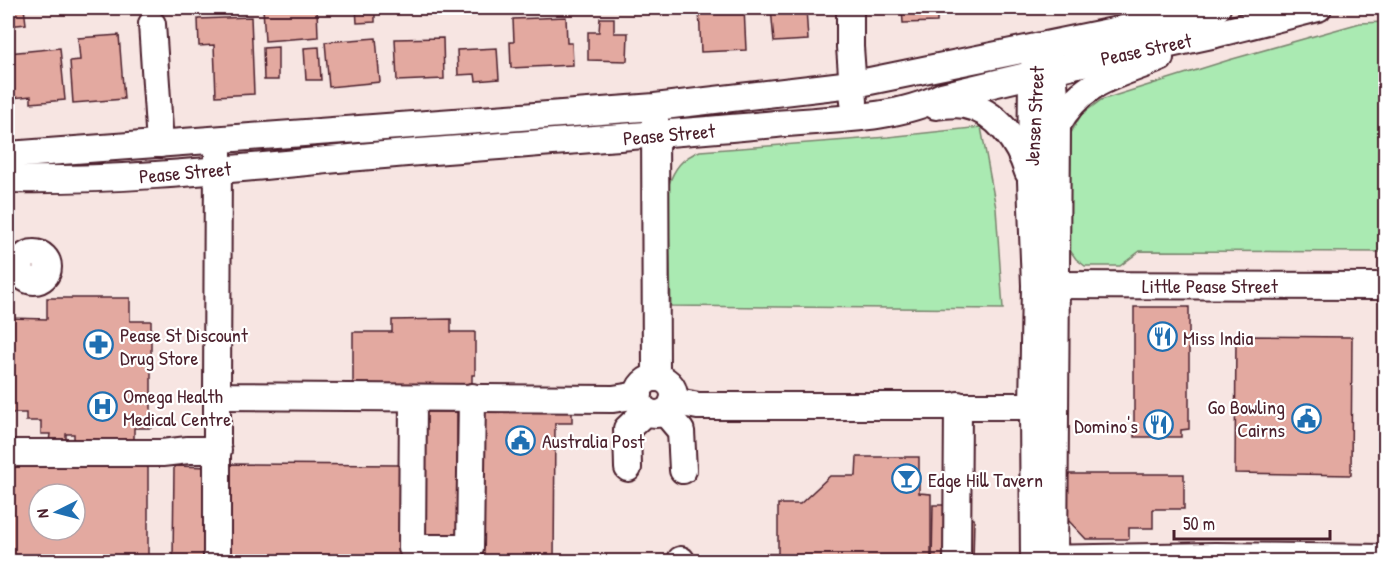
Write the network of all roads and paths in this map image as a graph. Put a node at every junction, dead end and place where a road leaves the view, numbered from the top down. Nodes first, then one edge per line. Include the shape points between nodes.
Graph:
1 (849, 8) edge
2 (1217, 8) edge
3 (1318, 8) edge
4 (152, 24) dead end
5 (1216, 34) junction
6 (1040, 46) junction
7 (1042, 72) junction
8 (853, 84) junction
9 (923, 106) junction
10 (655, 107) junction
11 (856, 117) junction
12 (1057, 126) junction
13 (655, 135) junction
14 (218, 139) junction
15 (160, 144) junction
16 (8, 155) edge
17 (218, 169) junction
18 (8, 179) edge
19 (1031, 181) junction
20 (1045, 285) junction
21 (1386, 286) edge
22 (218, 396) junction
23 (472, 397) junction
24 (412, 398) junction
25 (656, 399) junction
26 (958, 405) junction
27 (1044, 406) junction
28 (218, 450) junction
29 (8, 453) edge
30 (628, 468) dead end
31 (683, 470) dead end
32 (1386, 558) edge
33 (1044, 560) edge
34 (217, 561) edge
35 (957, 561) edge

1 - 8 street
2 - 6 street, Pease Street
3 - 5 street, Pease Street
4 - 15 street
5 - 7 street, Pease Street
5 - 12 street via 1095,84 1074,100
6 - 7 street, Jensen Street
6 - 8 street, Pease Street
7 - 9 street, Pease Street via 942,96
7 - 12 street, Jensen Street via 1054,82
7 - 19 street, Jensen Street
8 - 10 street, Pease Street
8 - 11 street
9 - 11 street, Pease Street
9 - 19 street via 964,105 991,118 1023,154
10 - 13 street
10 - 14 street, Pease Street
11 - 13 street, Pease Street
12 - 20 street, Jensen Street
13 - 17 street, Pease Street
13 - 25 street
14 - 15 street, Pease Street
14 - 17 street
15 - 16 street, Pease Street
17 - 18 street, Pease Street via 91,179
17 - 22 street
19 - 20 street, Jensen Street
20 - 21 street, Little Pease Street
20 - 27 street, Jensen Street
22 - 24 street
22 - 28 street
23 - 24 street
23 - 24 street via 471,548 412,548
23 - 25 street
25 - 26 street via 698,406
25 - 30 street via 627,429
25 - 31 street via 681,431
26 - 27 street
26 - 35 street
27 - 33 street, Jensen Street
28 - 29 street
28 - 34 street
32 - 33 street

